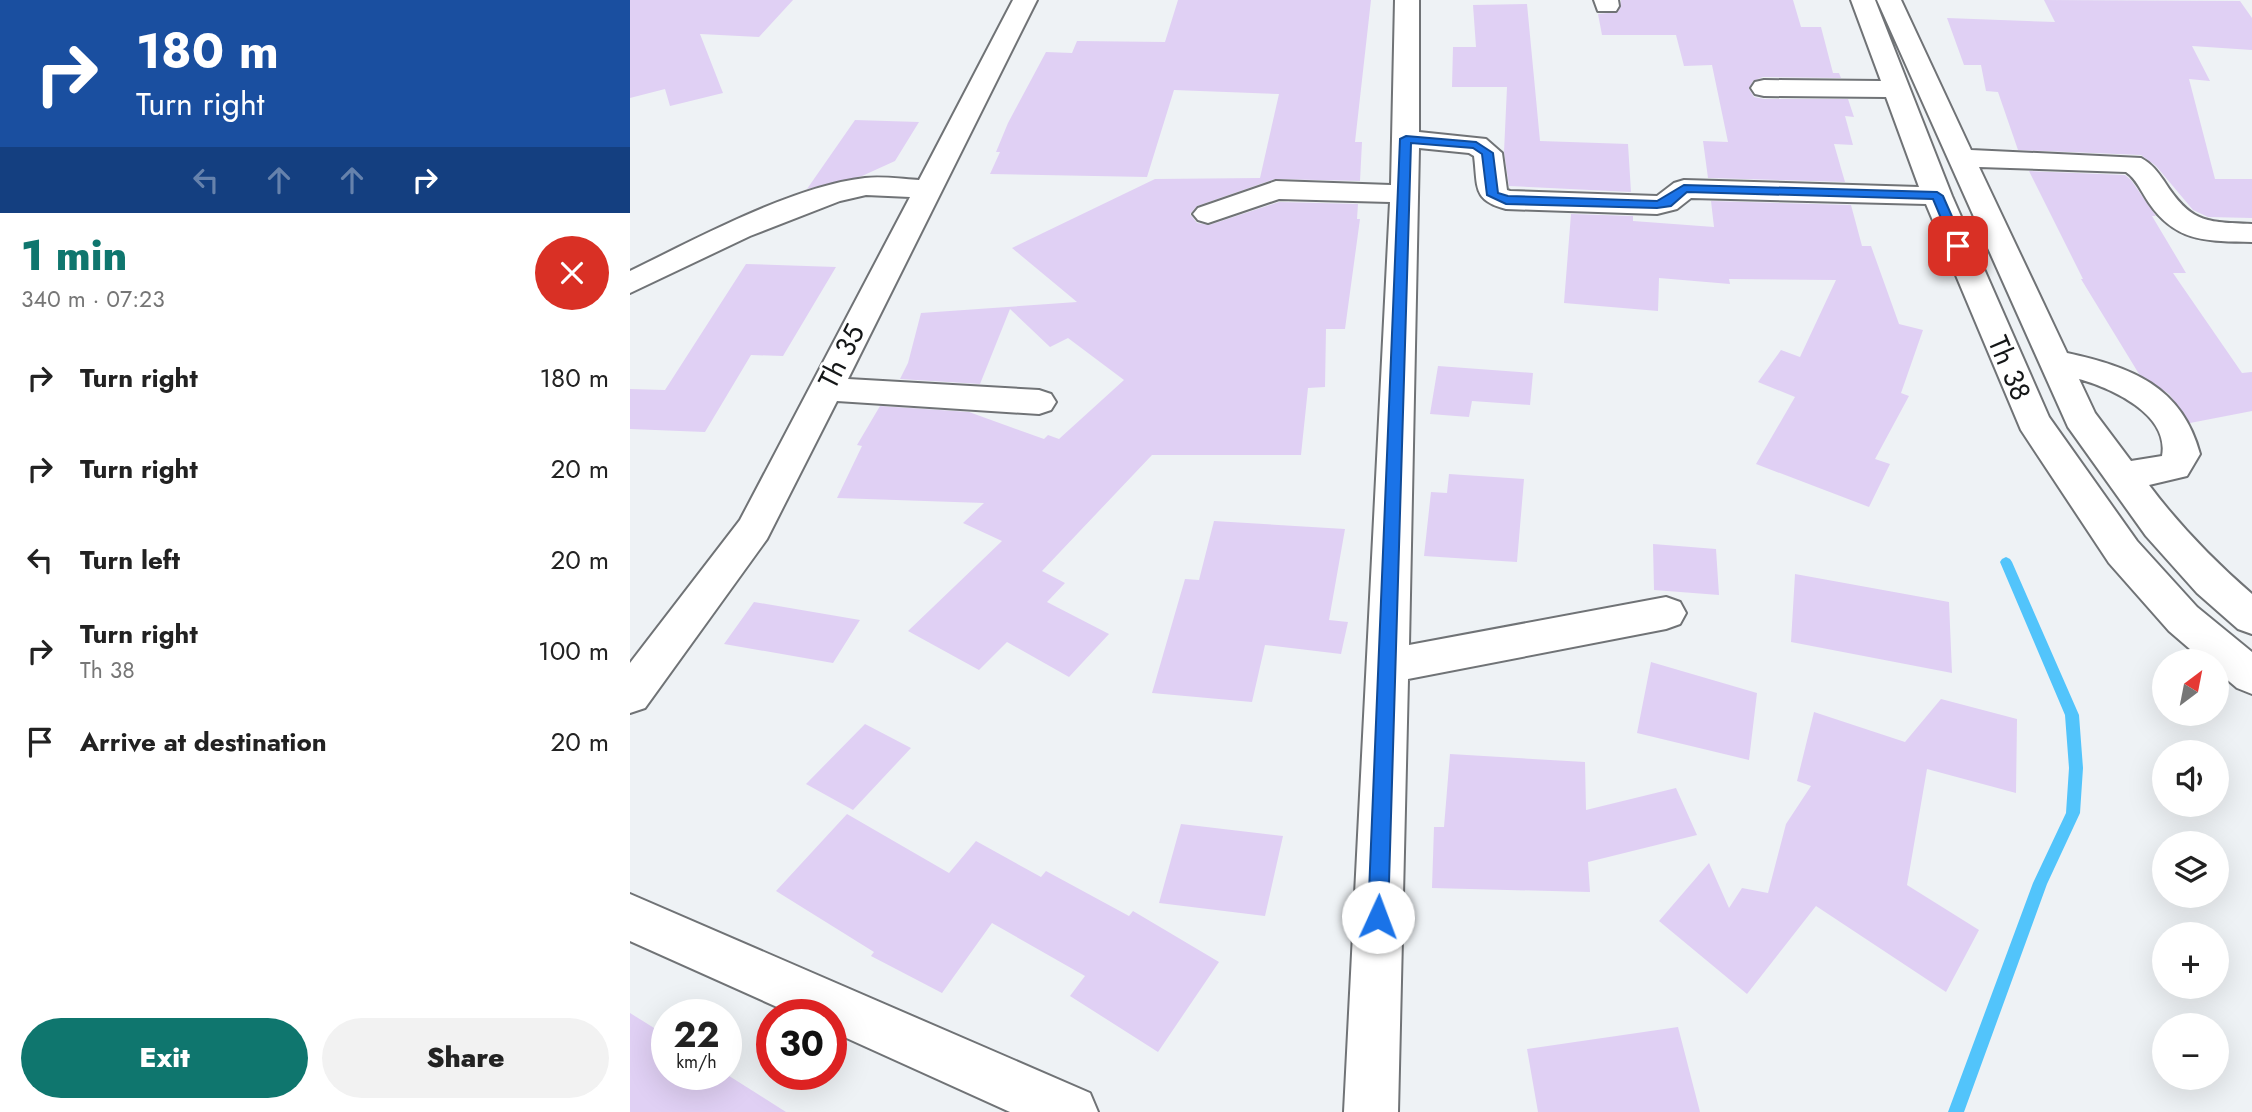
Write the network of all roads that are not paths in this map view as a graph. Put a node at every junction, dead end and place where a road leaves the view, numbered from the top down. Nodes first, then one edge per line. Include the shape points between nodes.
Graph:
1 (1025, 0) edge
2 (1407, 0) edge
3 (1863, 0) edge
4 (1889, 0) edge
5 (1764, 88) dead end
6 (1896, 89) junction
7 (1406, 139) junction
8 (1961, 158) junction
9 (927, 189) junction
10 (1405, 194) junction
11 (1937, 196) junction
12 (1208, 214) dead end
13 (2252, 233) edge
14 (630, 283) edge
15 (2054, 362) junction
16 (825, 389) junction
17 (1039, 402) dead end
18 (2123, 476) junction
19 (1666, 613) dead end
20 (2252, 618) edge
21 (1387, 666) junction
22 (2252, 676) edge
23 (630, 695) edge
24 (630, 918) edge
25 (1071, 1112) edge
26 (1371, 1112) edge

1 - 9 street, Th 35
2 - 7 street
3 - 6 street, Th 38
4 - 8 street, Th 38
5 - 6 street
6 - 11 street, Th 38
7 - 10 street
7 - 11 street via 1476,145 1488,153 1493,195 1506,200 1657,205 1684,189
8 - 13 street via 2132,164 2141,169 2176,221 2208,232
8 - 15 street, Th 38
9 - 14 street via 866,186 831,194 739,230
9 - 16 street, Th 35
10 - 12 street via 1276,190
10 - 21 street
11 - 22 street, Th 38 via 2032,421 2123,552 2183,619
15 - 18 street, Th 38 via 2080,418
15 - 18 street via 2092,369 2137,388 2166,415 2180,438 2182,454 2174,467
16 - 17 street
16 - 23 street, Th 35 via 754,529
18 - 20 street, Th 38 via 2159,526
19 - 21 street
21 - 26 street
24 - 25 street

